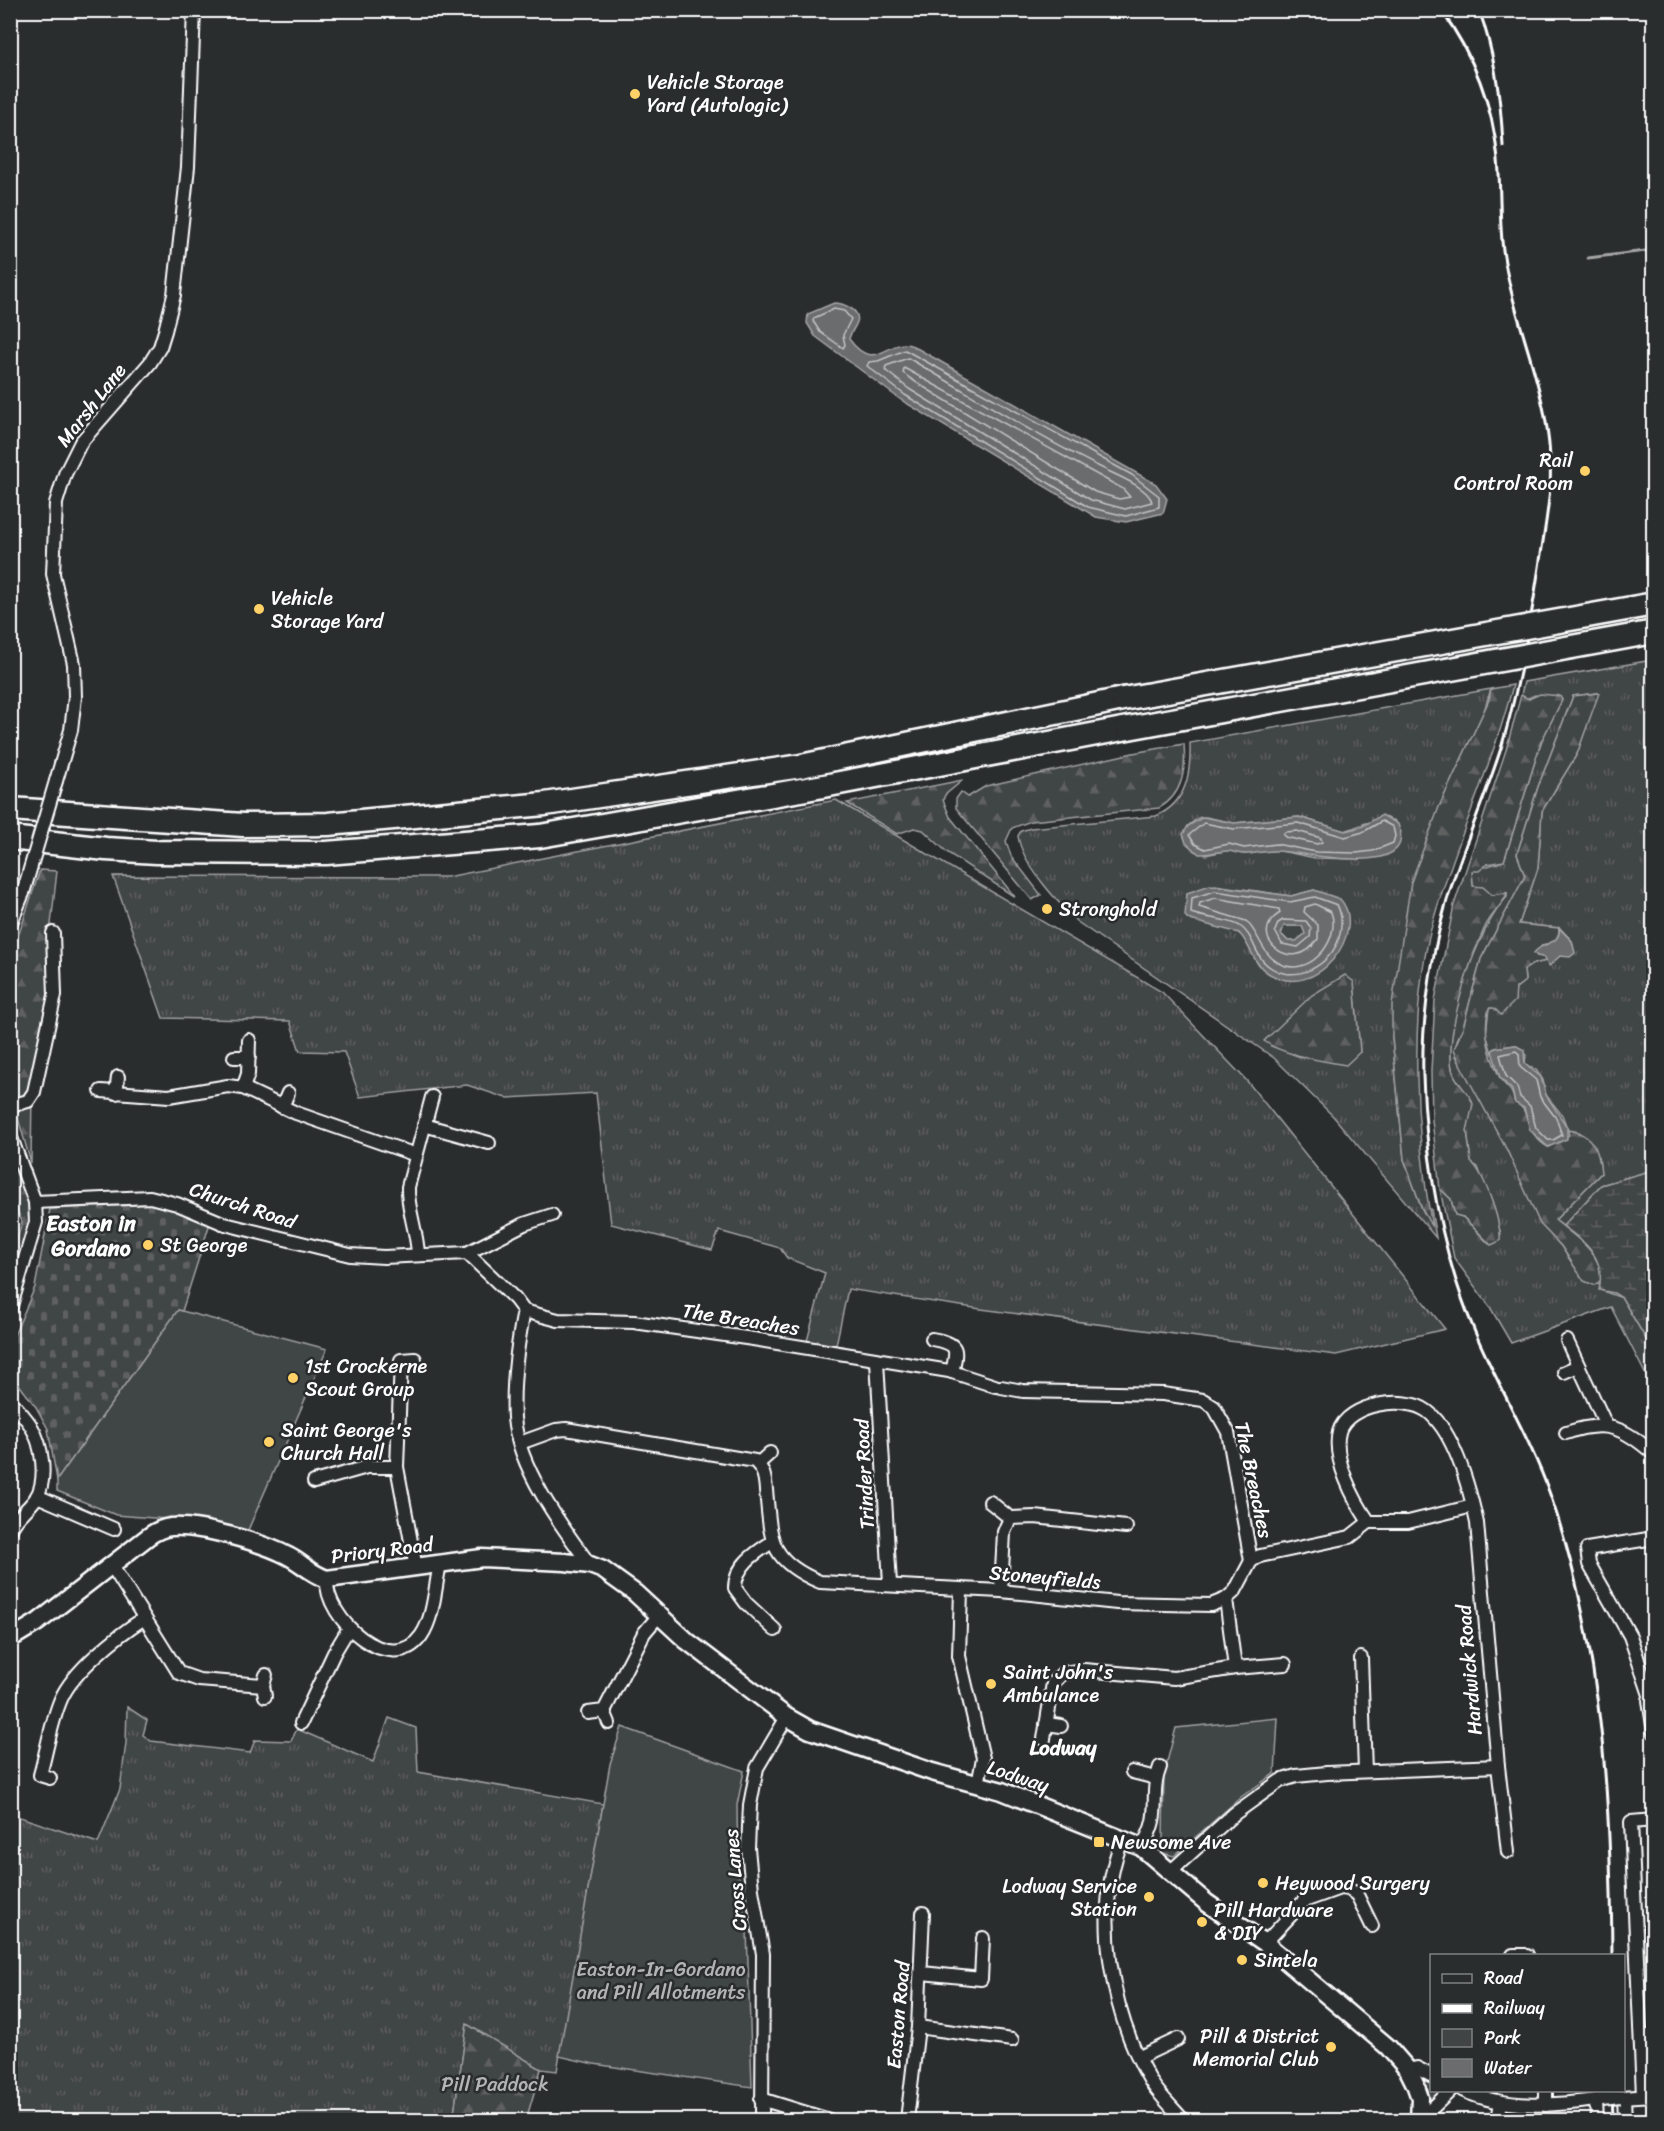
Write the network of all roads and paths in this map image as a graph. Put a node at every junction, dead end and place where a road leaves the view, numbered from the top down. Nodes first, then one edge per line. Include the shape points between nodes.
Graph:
1 (194, 10) edge
2 (1653, 604) edge
3 (1653, 633) edge
4 (13, 809) edge
5 (10, 838) edge
6 (10, 925) edge
7 (53, 933) dead end
8 (249, 1040) dead end
9 (234, 1057) dead end
10 (249, 1057) junction
11 (118, 1077) dead end
12 (243, 1088) junction
13 (101, 1091) dead end
14 (116, 1093) junction
15 (288, 1093) dead end
16 (432, 1097) dead end
17 (10, 1106) edge
18 (282, 1107) junction
19 (424, 1125) junction
20 (10, 1135) edge
21 (489, 1143) dead end
22 (416, 1155) junction
23 (35, 1202) junction
24 (552, 1215) dead end
25 (467, 1253) junction
26 (418, 1254) junction
27 (10, 1309) edge
28 (524, 1311) junction
29 (932, 1339) dead end
30 (1567, 1341) dead end
31 (415, 1359) dead end
32 (877, 1361) junction
33 (1578, 1366) junction
34 (952, 1372) junction
35 (1564, 1372) dead end
36 (10, 1400) edge
37 (1606, 1425) junction
38 (1566, 1433) dead end
39 (520, 1443) junction
40 (771, 1453) dead end
41 (1653, 1454) edge
42 (758, 1464) junction
43 (397, 1467) junction
44 (320, 1476) dead end
45 (37, 1496) junction
46 (990, 1502) dead end
47 (1473, 1506) junction
48 (1010, 1518) junction
49 (1369, 1522) junction
50 (1126, 1527) dead end
51 (114, 1529) dead end
52 (10, 1531) edge
53 (1653, 1538) edge
54 (772, 1542) junction
55 (1251, 1561) junction
56 (440, 1564) junction
57 (590, 1565) junction
58 (112, 1566) junction
59 (416, 1568) junction
60 (327, 1579) junction
61 (890, 1584) junction
62 (961, 1590) junction
63 (1001, 1591) junction
64 (1226, 1599) junction
65 (660, 1614) junction
66 (142, 1619) junction
67 (349, 1628) junction
68 (775, 1630) dead end
69 (10, 1640) edge
70 (1361, 1658) dead end
71 (1285, 1664) dead end
72 (1235, 1668) junction
73 (265, 1685) dead end
74 (1652, 1693) edge
75 (604, 1711) junction
76 (588, 1713) dead end
77 (787, 1717) junction
78 (301, 1723) dead end
79 (609, 1723) dead end
80 (1046, 1724) junction
81 (1060, 1726) dead end
82 (1653, 1732) edge
83 (1044, 1739) dead end
84 (1498, 1766) junction
85 (1365, 1771) junction
86 (1132, 1772) dead end
87 (40, 1775) dead end
88 (978, 1785) junction
89 (1653, 1820) edge
90 (1123, 1839) junction
91 (1141, 1847) junction
92 (1508, 1852) dead end
93 (1171, 1871) junction
94 (923, 1913) dead end
95 (1372, 1926) dead end
96 (983, 1938) dead end
97 (1265, 1943) junction
98 (922, 1972) junction
99 (918, 2027) junction
100 (1647, 2036) edge
101 (1178, 2038) dead end
102 (1012, 2040) dead end
103 (1140, 2057) junction
104 (1408, 2070) junction
105 (1430, 2075) edge
106 (1450, 2092) edge
107 (1470, 2092) edge
108 (1546, 2092) edge
109 (1648, 2095) edge
110 (1622, 2097) junction
111 (761, 2099) junction
112 (1599, 2100) junction
113 (1501, 2102) junction
114 (1546, 2105) junction
115 (762, 2121) edge
116 (829, 2121) edge
117 (907, 2121) edge
118 (1184, 2121) edge
119 (1420, 2121) edge
120 (1498, 2121) edge
121 (1597, 2121) edge
122 (1625, 2121) edge

1 - 6 street, Marsh Lane, bridge via 188,167 174,295 160,347 81,442 56,503 53,574 74,664 75,697 71,730
2 - 4 highway, bridge via 1123,699 801,766 545,804 328,824 243,825
3 - 5 highway, bridge via 540,836 326,853 147,851
7 - 17 street via 55,995 34,1092 28,1101
8 - 10 street
9 - 10 street
10 - 12 street
11 - 14 street
12 - 14 street via 228,1086 169,1096
12 - 18 street
13 - 14 street
15 - 18 street
16 - 19 street
18 - 22 street
19 - 21 street
19 - 22 street
20 - 23 street
22 - 26 street via 407,1201 415,1224
23 - 26 street, Church Road via 150,1197 177,1203 225,1224 350,1255
23 - 27 street via 36,1222
24 - 25 street via 524,1224
25 - 26 street, Church Road
25 - 28 street
28 - 32 street, The Breaches via 558,1320 634,1322
28 - 39 street via 514,1419
29 - 34 street via 954,1347
30 - 33 street
31 - 43 street via 396,1357
32 - 34 street, The Breaches
32 - 61 street, Trinder Road
33 - 35 street
33 - 37 street
34 - 55 street, The Breaches via 1023,1391 1163,1394 1203,1400 1214,1407 1228,1432
36 - 45 street via 39,1442 42,1469
37 - 38 street
37 - 41 street via 1623,1431
39 - 42 street via 566,1430 745,1457
39 - 57 street via 533,1476
40 - 42 street
42 - 54 street via 765,1476
43 - 44 street via 367,1467
43 - 59 street
45 - 51 street
45 - 52 street
46 - 48 street
47 - 49 street via 1408,1522
47 - 49 street via 1457,1457 1439,1423 1414,1403 1389,1402 1353,1416 1340,1430 1338,1442 1348,1486
47 - 84 street, Hardwick Road
48 - 50 street
48 - 63 street via 1004,1532
49 - 55 street via 1350,1537
53 - 74 street via 1587,1549 1589,1563 1630,1636
54 - 61 street, Stoneyfields via 795,1568 820,1582
54 - 68 street via 745,1563 738,1572 735,1588 746,1604
55 - 64 street via 1242,1582
56 - 57 street, Priory Road via 506,1557
56 - 59 street, Priory Road
56 - 67 street via 428,1623 421,1637 411,1645 387,1650 369,1644
57 - 65 street, Lodway via 618,1580
58 - 60 street, Priory Road via 159,1530 194,1527 276,1550
58 - 66 street
58 - 69 street, Priory Road
59 - 60 street, Priory Road
60 - 67 street via 329,1600
61 - 62 street, Stoneyfields
62 - 63 street, Stoneyfields
62 - 88 street via 959,1656 983,1758
63 - 64 street, Stoneyfields via 1117,1603 1211,1605
64 - 72 street
65 - 75 street via 644,1634
65 - 77 street, Lodway via 687,1641
66 - 73 street via 179,1673 199,1680
66 - 87 street via 118,1637 67,1688 60,1700
67 - 78 street
70 - 85 street
71 - 72 street
72 - 80 street via 1174,1678 1071,1671 1053,1683
74 - 82 street via 1649,1704
75 - 76 street
75 - 79 street
77 - 88 street, Lodway via 810,1730
77 - 111 street, Cross Lanes via 758,1768 750,1805 748,1848 763,1954
80 - 81 street
80 - 83 street
84 - 85 street
84 - 92 street, Hardwick Road
85 - 93 street via 1280,1780 1234,1814
86 - 91 street via 1158,1773 1156,1816
88 - 90 street, Lodway via 1022,1798
89 - 100 street via 1631,1822
90 - 91 street, Lodway
90 - 103 street via 1110,1880 1108,1935 1115,1990
91 - 93 street, Lodway
93 - 97 street, Lodway via 1207,1903
94 - 98 street, Easton Road
95 - 97 street via 1357,1895 1340,1888 1304,1901
96 - 98 street via 981,1979
97 - 104 street, Lodway via 1388,2047
98 - 99 street, Easton Road
99 - 102 street
99 - 117 street, Easton Road
100 - 109 street
101 - 103 street
103 - 118 street via 1152,2082
104 - 105 street via 1417,2068
104 - 119 street, Lodway via 1420,2098
106 - 119 street
107 - 113 street
108 - 114 street
109 - 110 street
110 - 112 street, bridge
110 - 122 street
111 - 115 street, Cross Lanes
111 - 116 street
112 - 114 street
112 - 121 street
113 - 114 street
113 - 120 street

